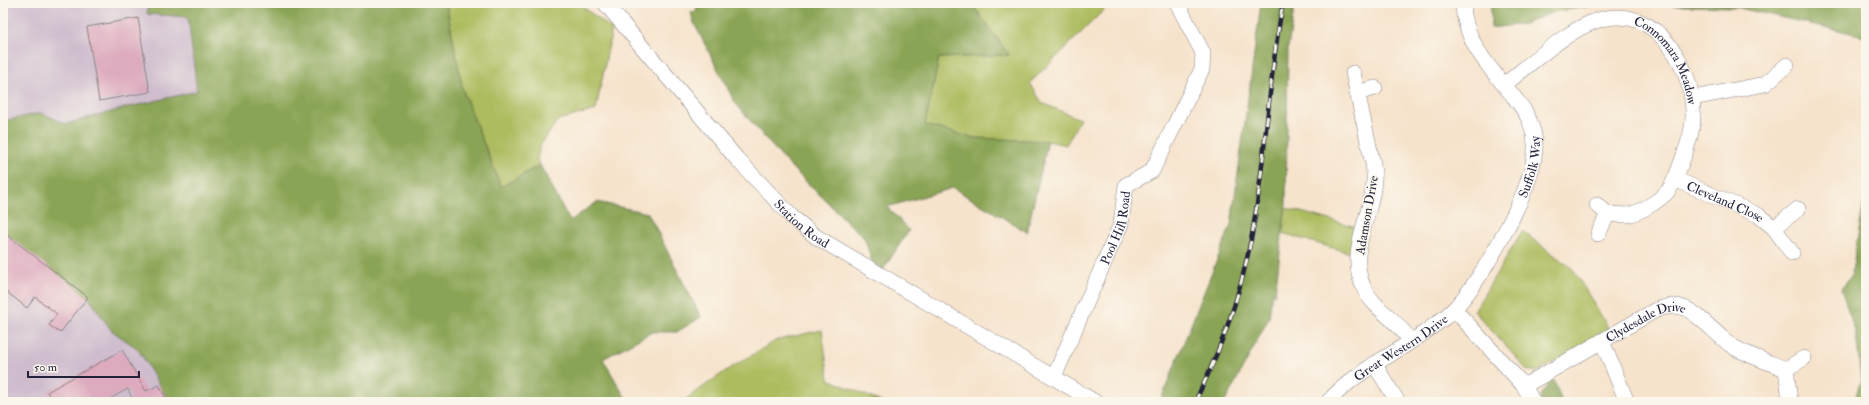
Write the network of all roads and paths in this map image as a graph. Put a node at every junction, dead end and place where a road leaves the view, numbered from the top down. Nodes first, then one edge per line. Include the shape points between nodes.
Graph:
1 (606, 3) edge
2 (1177, 3) edge
3 (1463, 3) edge
4 (1786, 65) dead end
5 (1353, 73) dead end
6 (1504, 85) junction
7 (1375, 88) dead end
8 (1357, 93) junction
9 (1692, 98) junction
10 (1675, 179) junction
11 (1798, 209) dead end
12 (1774, 228) junction
13 (1598, 234) dead end
14 (1792, 253) dead end
15 (1454, 309) junction
16 (1410, 341) junction
17 (1602, 341) junction
18 (1804, 358) dead end
19 (1374, 364) junction
20 (1786, 369) junction
21 (1054, 377) junction
22 (1524, 386) junction
23 (1790, 400) dead end
24 (1095, 402) edge
25 (1328, 402) edge
26 (1398, 402) edge
27 (1533, 402) edge
28 (1627, 402) edge

1 - 21 street, Station Road via 737,159 792,217 814,236
2 - 21 street, Pool Hill Road via 1203,53 1202,69 1152,171 1126,185 1121,224
3 - 6 street, Suffolk Way via 1468,31 1475,46
4 - 9 street via 1764,84
5 - 8 street, Adamson Drive
6 - 9 street, Connomara Meadow via 1578,30 1599,20 1618,17 1639,22 1654,30 1666,41 1686,73
6 - 15 street, Suffolk Way via 1527,114 1531,124 1535,145 1532,169 1523,196 1498,244
7 - 8 street
8 - 16 street, Adamson Drive via 1374,179 1358,249 1359,276 1377,308 1398,324
9 - 10 street, Connomara Meadow via 1692,127
10 - 12 street, Cleveland Close via 1758,215
10 - 13 street, Connomara Meadow via 1658,200 1628,215 1603,209
11 - 12 street, Cleveland Close
12 - 14 street, Cleveland Close
15 - 16 street, Great Western Drive
15 - 22 street
16 - 19 street, Great Western Drive
17 - 20 street, Clydesdale Drive via 1654,311 1666,306 1678,306 1692,312 1732,346
17 - 22 street, Clydesdale Drive
17 - 28 street
18 - 20 street
19 - 25 street, Great Western Drive via 1353,378
19 - 26 street
20 - 23 street
21 - 24 street, Station Road
22 - 27 street

